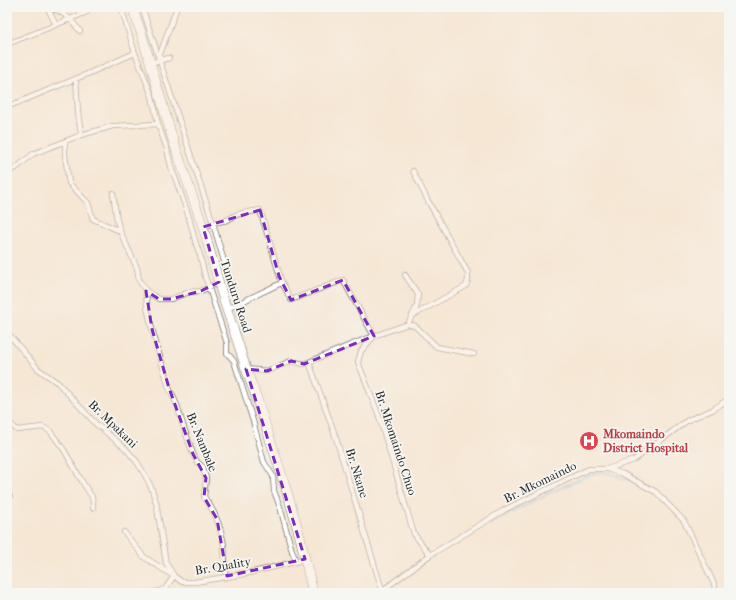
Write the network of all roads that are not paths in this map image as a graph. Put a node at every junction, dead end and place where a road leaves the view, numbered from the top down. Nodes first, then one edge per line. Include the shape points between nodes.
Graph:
1 (90, 7) edge
2 (121, 7) edge
3 (132, 7) edge
4 (142, 7) edge
5 (177, 7) edge
6 (48, 8) edge
7 (70, 19) junction
8 (56, 25) junction
9 (80, 31) dead end
10 (7, 44) edge
11 (135, 53) junction
12 (169, 58) dead end
13 (155, 62) junction
14 (76, 79) junction
15 (7, 107) edge
16 (158, 124) junction
17 (81, 135) junction
18 (65, 141) junction
19 (413, 171) dead end
20 (7, 172) edge
21 (113, 194) dead end
22 (212, 223) junction
23 (203, 226) junction
24 (120, 231) junction
25 (405, 275) dead end
26 (219, 282) junction
27 (282, 283) junction
28 (209, 287) junction
29 (146, 291) junction
30 (236, 304) junction
31 (227, 309) junction
32 (240, 316) dead end
33 (412, 316) junction
34 (408, 324) junction
35 (7, 332) edge
36 (374, 336) junction
37 (474, 354) dead end
38 (309, 362) junction
39 (246, 369) junction
40 (729, 399) edge
41 (7, 422) edge
42 (607, 469) junction
43 (93, 508) dead end
44 (124, 532) dead end
45 (430, 555) junction
46 (301, 560) junction
47 (174, 576) junction
48 (227, 576) junction
49 (381, 592) edge
50 (153, 593) edge
51 (313, 593) edge
52 (716, 593) edge

1 - 7 street via 87,12
2 - 11 street
3 - 13 highway, Tunduru Road
4 - 13 street
5 - 13 street
6 - 7 street via 60,11
6 - 8 street
7 - 8 street
7 - 9 street
8 - 10 street
11 - 14 street
11 - 16 street via 152,96
12 - 13 street
13 - 22 street
13 - 23 highway, Tunduru Road via 173,140
14 - 15 street
14 - 17 street
16 - 17 street via 113,126
16 - 28 street
17 - 18 street
18 - 20 street via 32,154 16,168
18 - 24 street via 69,183 88,203 93,219
19 - 33 street via 468,273 468,280 466,286
21 - 24 street, Br. Nambale
22 - 23 street
22 - 27 street via 260,210
22 - 30 street
23 - 26 highway, Tunduru Road
24 - 29 street, Br. Nambale via 137,268 139,280
25 - 33 street via 418,294 417,306
26 - 28 street
26 - 31 highway, Tunduru Road
27 - 30 street
27 - 36 street via 291,300 343,280
28 - 29 street via 171,299 159,299
28 - 46 street via 227,343 227,353 234,361 264,462 272,476 274,492 292,551
29 - 48 street, Br. Nambale via 152,329 170,388 193,454 203,467 206,478 204,497 217,519 224,545
30 - 31 street
30 - 32 street
31 - 39 highway, Tunduru Road
33 - 34 street
34 - 36 street
34 - 37 street via 415,326 437,347
35 - 47 street, Br. Mpakani via 38,369 58,383 96,424 125,448 137,462 156,502 166,563
36 - 38 street
36 - 45 street, Br. Mkomaindo Chuo via 361,351 358,362 378,416 414,534
38 - 39 street via 304,364 291,361 267,371
38 - 49 street, Br. Nkane via 335,435
39 - 46 highway, Tunduru Road via 300,537
40 - 42 street via 712,410 688,420 634,460
41 - 43 street via 17,430 43,427 50,431 92,497
42 - 45 street, Br. Mkomaindo via 589,469 506,509
42 - 52 street, Br. Mkomaindo via 623,474 656,492 684,521
44 - 47 street, Br. Quality via 144,557
45 - 49 street, Br. Mkomaindo
46 - 48 street, Br. Quality
46 - 51 highway, Tunduru Road
47 - 48 street, Br. Quality via 182,582
47 - 50 street via 165,590

